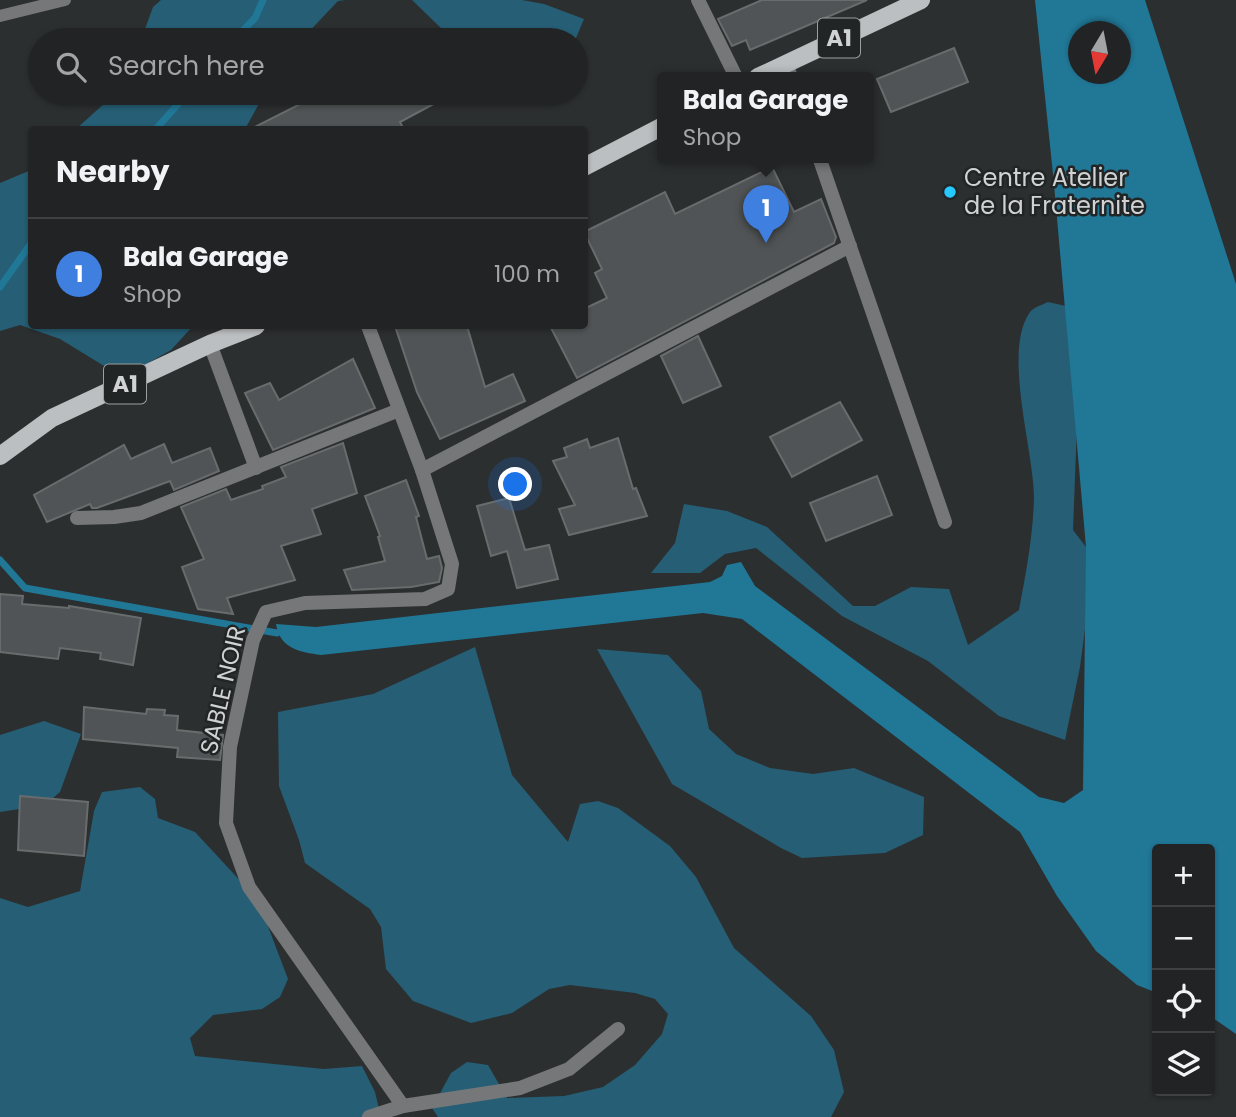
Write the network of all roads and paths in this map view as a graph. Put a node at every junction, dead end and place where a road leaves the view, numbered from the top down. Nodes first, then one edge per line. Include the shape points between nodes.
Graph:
1 (65, 0) edge
2 (698, 0) edge
3 (920, 0) edge
4 (0, 16) edge
5 (788, 70) edge
6 (734, 72) edge
7 (657, 129) edge
8 (821, 163) edge
9 (588, 165) edge
10 (850, 246) junction
11 (248, 329) edge
12 (369, 329) edge
13 (210, 344) junction
14 (399, 410) junction
15 (0, 456) edge
16 (256, 468) junction
17 (422, 470) junction
18 (77, 518) dead end
19 (945, 522) dead end
20 (618, 1029) dead end
21 (403, 1106) junction
22 (369, 1117) edge

1 - 4 lane
2 - 6 street
3 - 5 main road, A1
7 - 9 main road
8 - 10 street
10 - 17 street
10 - 19 street
11 - 13 main road, A1
12 - 14 street, SABLE NOIR
13 - 15 main road, A1 via 52,418
13 - 16 street
14 - 16 street
14 - 17 street, SABLE NOIR
16 - 18 street via 141,513
17 - 21 street, SABLE NOIR via 452,564 448,589 425,599 306,603 266,612 253,640 230,747 226,823 249,887
20 - 21 street via 569,1069 520,1088
21 - 22 street

